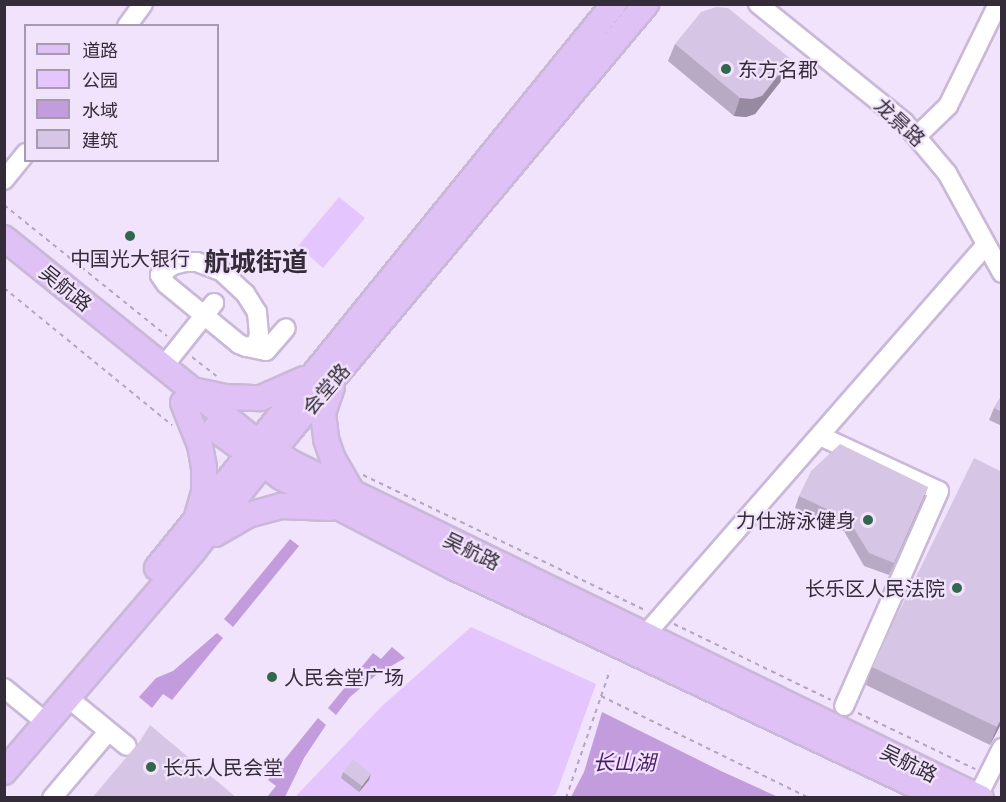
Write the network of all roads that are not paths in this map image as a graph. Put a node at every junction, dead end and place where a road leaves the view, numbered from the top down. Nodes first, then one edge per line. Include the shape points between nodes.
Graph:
1 (614, 4) edge
2 (646, 4) edge
3 (758, 4) edge
4 (998, 4) edge
5 (138, 6) edge
6 (128, 24) edge
7 (917, 135) junction
8 (24, 155) edge
9 (4, 180) edge
10 (4, 238) edge
11 (986, 246) junction
12 (4, 256) edge
13 (1002, 273) edge
14 (209, 309) junction
15 (286, 328) dead end
16 (246, 347) junction
17 (163, 366) junction
18 (311, 375) junction
19 (337, 377) junction
20 (188, 397) junction
21 (820, 436) junction
22 (261, 454) junction
23 (348, 502) junction
24 (192, 525) junction
25 (194, 550) junction
26 (645, 635) junction
27 (4, 688) edge
28 (67, 697) junction
29 (844, 706) dead end
30 (37, 715) junction
31 (108, 732) junction
32 (127, 747) dead end
33 (1002, 748) edge
34 (4, 753) edge
35 (4, 772) edge
36 (979, 797) edge
37 (52, 798) edge
38 (942, 798) edge

1 - 18 main road, 会堂路
2 - 19 main road, 会堂路
3 - 7 street, 龙景路
4 - 7 street via 948,106
5 - 6 street
7 - 11 street, 龙景路 via 947,173
8 - 9 street
10 - 17 main road, 吴航路
11 - 13 street, 龙景路
11 - 21 street
12 - 20 main road, 吴航路
14 - 16 street
14 - 16 street via 175,292 160,275 173,265 186,262 221,271 245,293 257,312 256,345
14 - 17 street
15 - 16 street via 266,351
17 - 20 main road, 吴航路
18 - 20 main road via 261,398
18 - 22 main road, 会堂路
19 - 22 main road, 会堂路
19 - 23 main road via 323,413 324,428
20 - 22 main road, 吴航路
20 - 24 main road via 204,467 203,502
21 - 26 street
21 - 29 street via 939,491
22 - 23 main road, 吴航路
22 - 24 main road, 会堂路
22 - 25 main road, 会堂路
23 - 25 main road via 259,511 236,520
23 - 26 main road, 吴航路
23 - 38 main road, 吴航路 via 455,568
24 - 30 main road, 会堂路
25 - 28 main road, 会堂路
26 - 36 main road, 吴航路
27 - 30 street
28 - 31 street
28 - 35 main road, 会堂路
30 - 34 main road, 会堂路
31 - 32 street
31 - 37 street
33 - 36 street

